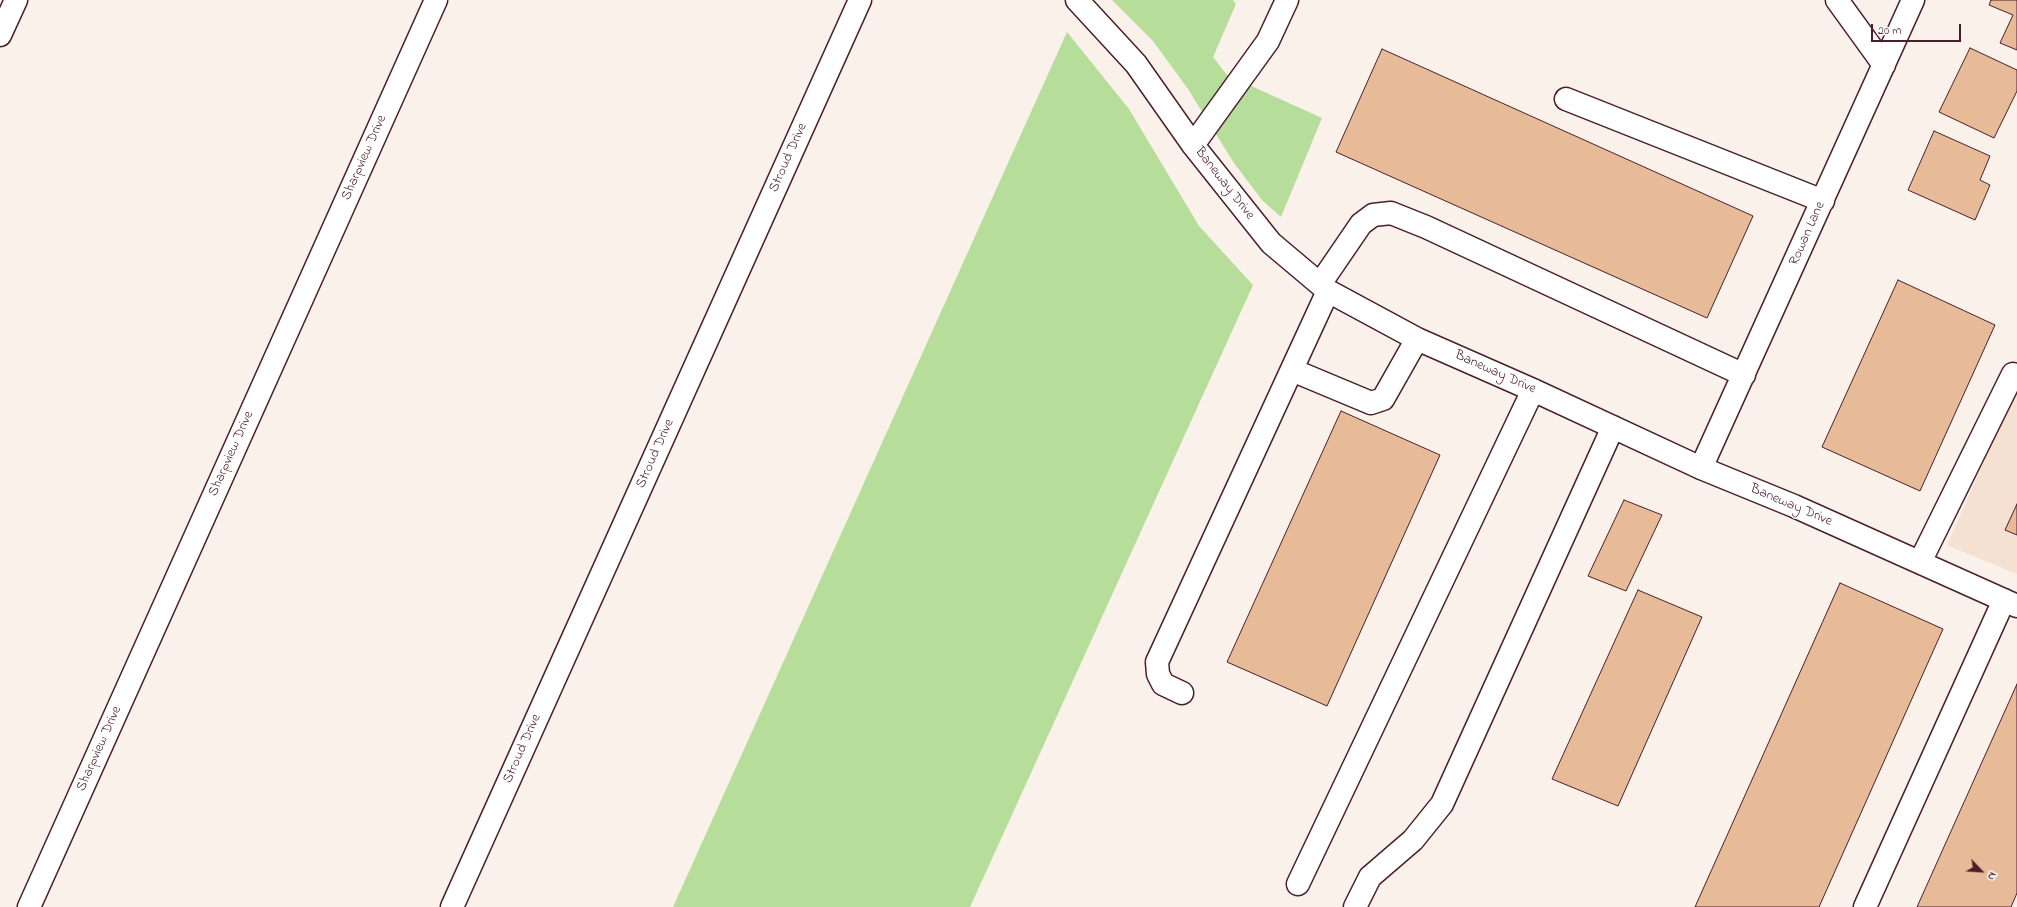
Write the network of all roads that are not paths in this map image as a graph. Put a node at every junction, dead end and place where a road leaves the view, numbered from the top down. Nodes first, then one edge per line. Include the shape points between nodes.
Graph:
1 (16, 0) edge
2 (436, 0) edge
3 (860, 0) edge
4 (1077, 0) edge
5 (1287, 0) edge
6 (1837, 0) edge
7 (1912, 0) edge
8 (0, 35) edge
9 (1884, 65) junction
10 (1566, 99) dead end
11 (1193, 145) junction
12 (1823, 201) junction
13 (1324, 287) junction
14 (1417, 339) junction
15 (1292, 370) junction
16 (2013, 374) dead end
17 (1744, 375) junction
18 (1533, 390) junction
19 (1614, 427) junction
20 (1701, 468) junction
21 (1920, 562) junction
22 (2011, 603) edge
23 (1182, 693) dead end
24 (1298, 884) dead end
25 (29, 907) edge
26 (452, 907) edge
27 (1355, 907) edge
28 (1865, 907) edge

1 - 8 street
2 - 25 street, Sharpview Drive
3 - 26 street, Stroud Drive
4 - 11 street, Baneway Drive via 1136,64
5 - 11 street via 1268,41
6 - 9 street
7 - 9 street, Rowan Lane
9 - 12 street, Rowan Lane
10 - 12 street
11 - 13 street, Baneway Drive via 1271,243
12 - 17 street, Rowan Lane
13 - 14 street, Baneway Drive
13 - 15 street
13 - 17 street via 1361,224 1374,215 1391,213 1433,230
14 - 15 street via 1383,399 1371,403
14 - 18 street, Baneway Drive
15 - 23 street via 1157,662 1158,674 1163,684
16 - 21 street
17 - 20 street, Rowan Lane
18 - 19 street, Baneway Drive
18 - 24 street
19 - 20 street, Baneway Drive
19 - 27 street via 1442,804 1414,840 1370,877
20 - 21 street, Baneway Drive
21 - 22 street, Baneway Drive
22 - 28 street

